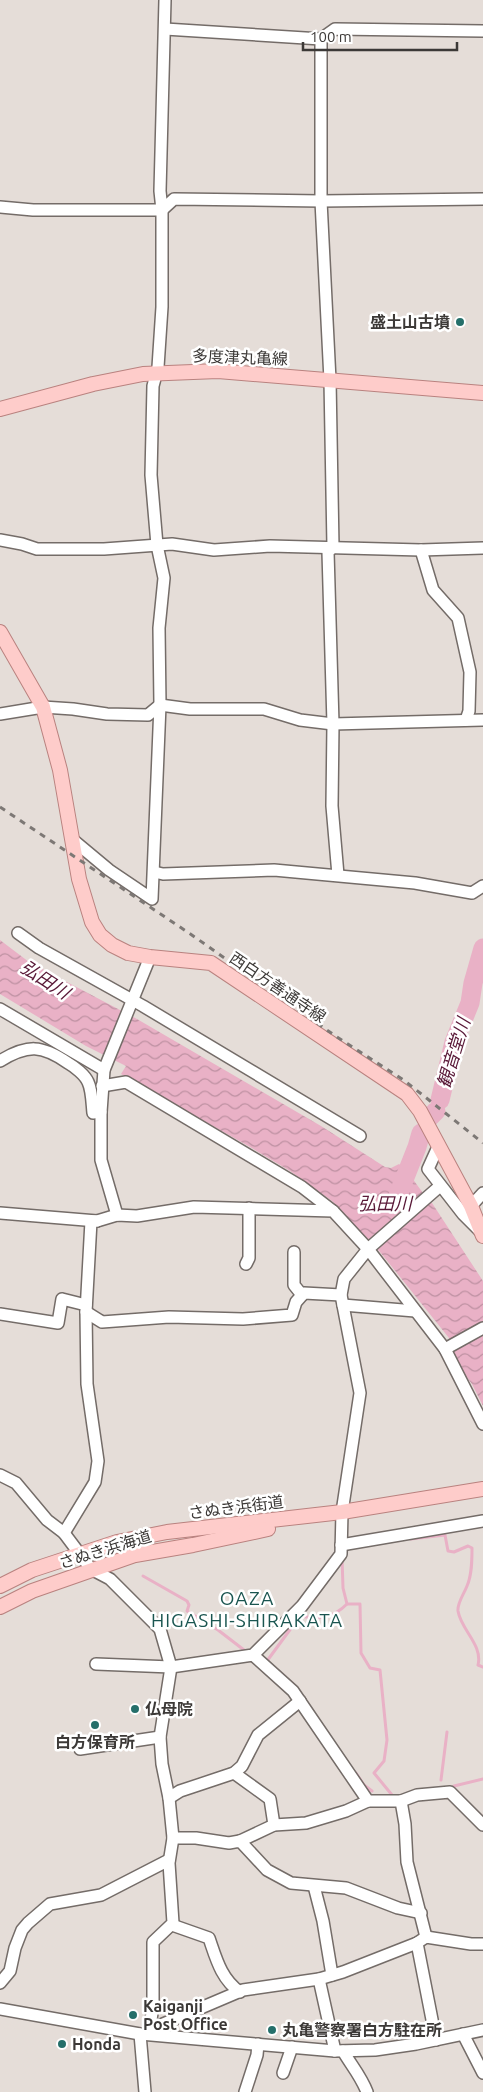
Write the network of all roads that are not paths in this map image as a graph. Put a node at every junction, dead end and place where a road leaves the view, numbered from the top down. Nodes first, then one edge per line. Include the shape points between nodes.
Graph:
1 (165, 0) edge
2 (165, 29) junction
3 (483, 31) edge
4 (321, 39) junction
5 (483, 199) edge
6 (321, 201) junction
7 (0, 207) edge
8 (162, 210) junction
9 (156, 374) junction
10 (330, 380) junction
11 (483, 393) edge
12 (0, 409) edge
13 (0, 540) edge
14 (157, 546) junction
15 (333, 547) junction
16 (483, 548) edge
17 (421, 550) junction
18 (0, 632) edge
19 (160, 706) junction
20 (43, 707) junction
21 (0, 714) edge
22 (466, 720) junction
23 (483, 720) edge
24 (333, 724) junction
25 (73, 840) junction
26 (154, 872) junction
27 (338, 875) junction
28 (483, 886) edge
29 (18, 933) dead end
30 (150, 958) junction
31 (132, 1004) junction
32 (0, 1009) edge
33 (0, 1061) edge
34 (104, 1070) junction
35 (102, 1086) junction
36 (101, 1112) junction
37 (360, 1136) dead end
38 (438, 1147) junction
39 (440, 1186) junction
40 (483, 1193) edge
41 (471, 1206) junction
42 (249, 1208) junction
43 (333, 1211) junction
44 (0, 1213) edge
45 (116, 1215) junction
46 (97, 1221) junction
47 (482, 1234) edge
48 (368, 1250) junction
49 (294, 1252) dead end
50 (246, 1264) dead end
51 (302, 1295) junction
52 (342, 1300) junction
53 (86, 1309) junction
54 (415, 1311) junction
55 (0, 1315) edge
56 (483, 1328) edge
57 (448, 1348) junction
58 (483, 1424) edge
59 (0, 1474) edge
60 (483, 1489) edge
61 (342, 1512) junction
62 (483, 1520) edge
63 (64, 1532) junction
64 (341, 1545) junction
65 (79, 1553) junction
66 (91, 1569) junction
67 (0, 1586) edge
68 (0, 1607) edge
69 (253, 1655) junction
70 (96, 1664) dead end
71 (171, 1667) junction
72 (300, 1700) junction
73 (160, 1737) junction
74 (80, 1749) dead end
75 (234, 1773) junction
76 (169, 1798) junction
77 (368, 1801) junction
78 (401, 1801) junction
79 (483, 1825) edge
80 (274, 1826) junction
81 (173, 1838) junction
82 (240, 1841) junction
83 (169, 1860) junction
84 (314, 1886) junction
85 (421, 1913) junction
86 (172, 1925) junction
87 (422, 1940) junction
88 (483, 1944) edge
89 (332, 1975) junction
90 (319, 1979) junction
91 (0, 1983) edge
92 (240, 1992) junction
93 (0, 2009) edge
94 (483, 2030) edge
95 (144, 2034) junction
96 (463, 2034) junction
97 (436, 2040) junction
98 (258, 2044) junction
99 (292, 2047) junction
100 (339, 2051) junction
101 (483, 2072) edge
102 (283, 2073) dead end
103 (142, 2091) edge
104 (245, 2092) edge
105 (367, 2092) edge

1 - 2 street
2 - 4 street
2 - 8 street
3 - 4 street via 335,29
4 - 6 street
5 - 6 street
6 - 8 street via 174,199
6 - 10 street
7 - 8 street
8 - 9 street via 162,307
9 - 10 main road, 多度津丸亀線 via 218,371
9 - 12 main road, 多度津丸亀線 via 93,384
9 - 14 street via 151,475
10 - 11 main road, 多度津丸亀線
10 - 15 street
13 - 14 street via 37,549
14 - 15 street via 172,544 214,550 270,546
14 - 19 street via 164,578 159,628
15 - 17 street
15 - 24 street via 328,552
16 - 17 street
17 - 22 street via 433,590 458,618 470,672
18 - 20 main road, 西白方善通寺線
19 - 20 street via 148,715
19 - 24 street via 264,709 300,720
19 - 26 street
20 - 21 street
20 - 25 main road, 西白方善通寺線 via 60,770
22 - 23 street
22 - 24 street
24 - 27 street via 332,806
25 - 26 street via 152,899
25 - 30 main road, 西白方善通寺線 via 79,879 92,922 100,935 128,953
26 - 27 street via 274,870
27 - 28 street via 472,893
29 - 31 street
30 - 31 street
30 - 38 main road, 西白方善通寺線 via 211,963 248,987 407,1094 420,1111
31 - 34 street
31 - 37 street
32 - 34 street
33 - 36 street via 27,1049 50,1051 72,1065 88,1082 93,1113
34 - 35 street
35 - 36 street
35 - 43 street via 126,1082 302,1187
36 - 45 street via 101,1160
38 - 39 street via 428,1169
38 - 41 main road, 西白方善通寺線
39 - 47 street
39 - 48 street
40 - 41 street
41 - 47 main road, 西白方善通寺線
42 - 43 street
42 - 45 street via 194,1207 137,1216
42 - 50 street via 249,1258
43 - 48 street
44 - 46 street
45 - 46 street
46 - 53 street via 91,1221
48 - 52 street via 344,1279
48 - 54 street
49 - 51 street via 294,1285
51 - 52 street
51 - 53 street via 292,1315 243,1319 169,1317 102,1322
52 - 54 street
52 - 61 street via 360,1393
53 - 55 street via 62,1299 58,1323
53 - 63 street via 86,1384 98,1461 95,1482
54 - 57 street
56 - 57 street
57 - 58 street
59 - 63 street via 16,1483 47,1520
60 - 61 main road, さぬき浜街道
61 - 64 street
61 - 65 main road, さぬき浜街道 via 167,1532
61 - 66 main road, さぬき浜海道 via 136,1555
62 - 64 street
63 - 65 street
64 - 69 street via 341,1554 302,1606
65 - 66 street
65 - 67 main road, さぬき浜街道
66 - 68 main road, さぬき浜海道
66 - 71 street via 110,1579 160,1629
69 - 71 street
69 - 72 street
70 - 71 street
71 - 73 street
72 - 75 street via 258,1735 242,1766
72 - 77 street
73 - 74 street
73 - 76 street
75 - 76 street via 180,1790
75 - 80 street via 270,1800
76 - 81 street
77 - 78 street
77 - 80 street via 306,1823
78 - 79 street via 418,1795 450,1792
78 - 85 street via 407,1862
80 - 82 street
81 - 82 street via 229,1844
81 - 83 street
82 - 84 street via 267,1870 290,1883
83 - 86 street
83 - 91 street via 101,1895 50,1904 22,1930 10,1970
84 - 85 street via 346,1888 398,1908
84 - 89 street
85 - 87 street
86 - 92 street via 209,1938 222,1973
86 - 95 street via 153,1942 154,2006
87 - 88 street
87 - 89 street
87 - 97 street
89 - 90 street
90 - 92 street
90 - 100 street
92 - 95 street
93 - 95 street
94 - 96 street
95 - 98 street
95 - 103 street
96 - 97 street
96 - 101 street
97 - 100 street via 375,2050
98 - 99 street
98 - 104 street
99 - 100 street
99 - 102 street
100 - 105 street via 362,2077

